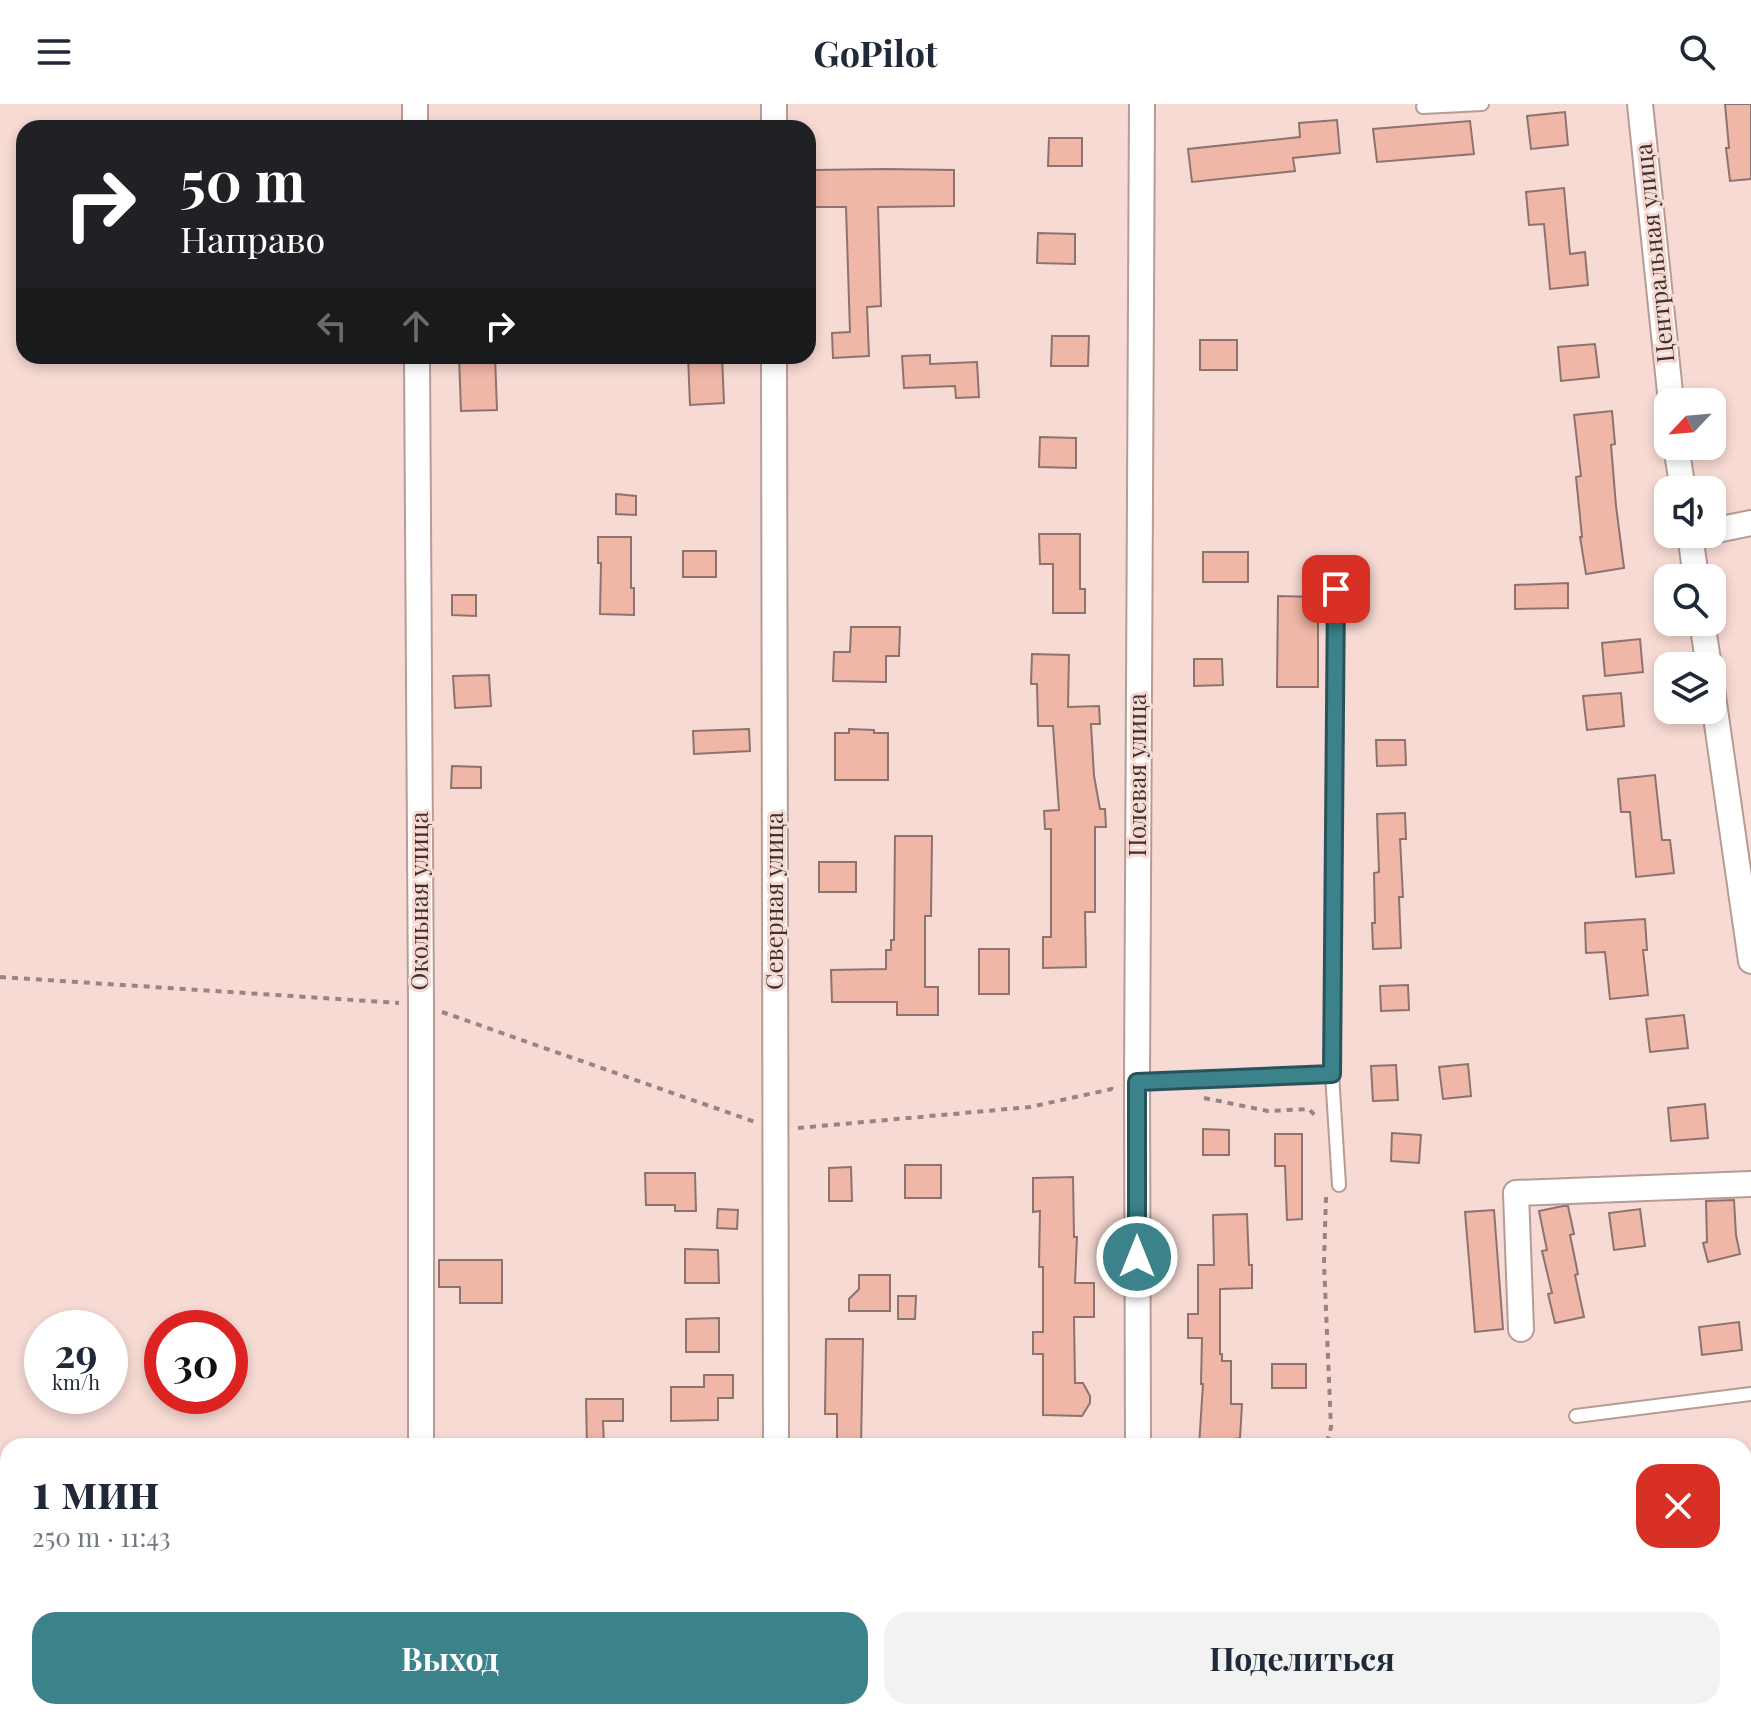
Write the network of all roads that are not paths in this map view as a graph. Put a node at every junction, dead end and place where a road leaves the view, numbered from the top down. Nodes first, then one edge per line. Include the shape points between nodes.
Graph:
1 (1142, 104) edge
2 (1482, 104) edge
3 (1640, 104) edge
4 (1423, 107) dead end
5 (417, 364) edge
6 (774, 364) edge
7 (1670, 388) edge
8 (1751, 523) edge
9 (1726, 528) edge
10 (1336, 589) dead end
11 (1717, 724) edge
12 (1751, 961) edge
13 (1332, 1074) junction
14 (1137, 1091) junction
15 (1751, 1184) edge
16 (1333, 1185) road end
17 (1521, 1329) dead end
18 (1751, 1394) edge
19 (1576, 1416) dead end
20 (421, 1438) edge
21 (776, 1438) edge
22 (1138, 1438) edge

1 - 14 street, Полевая улица
2 - 4 lane
3 - 7 street, Центральная улица
5 - 20 street, Окольная улица
6 - 21 street, Северная улица
8 - 9 street
10 - 13 lane
11 - 12 street
13 - 14 lane
13 - 16 lane
14 - 22 street, Полевая улица
15 - 17 street via 1516,1193
18 - 19 lane

